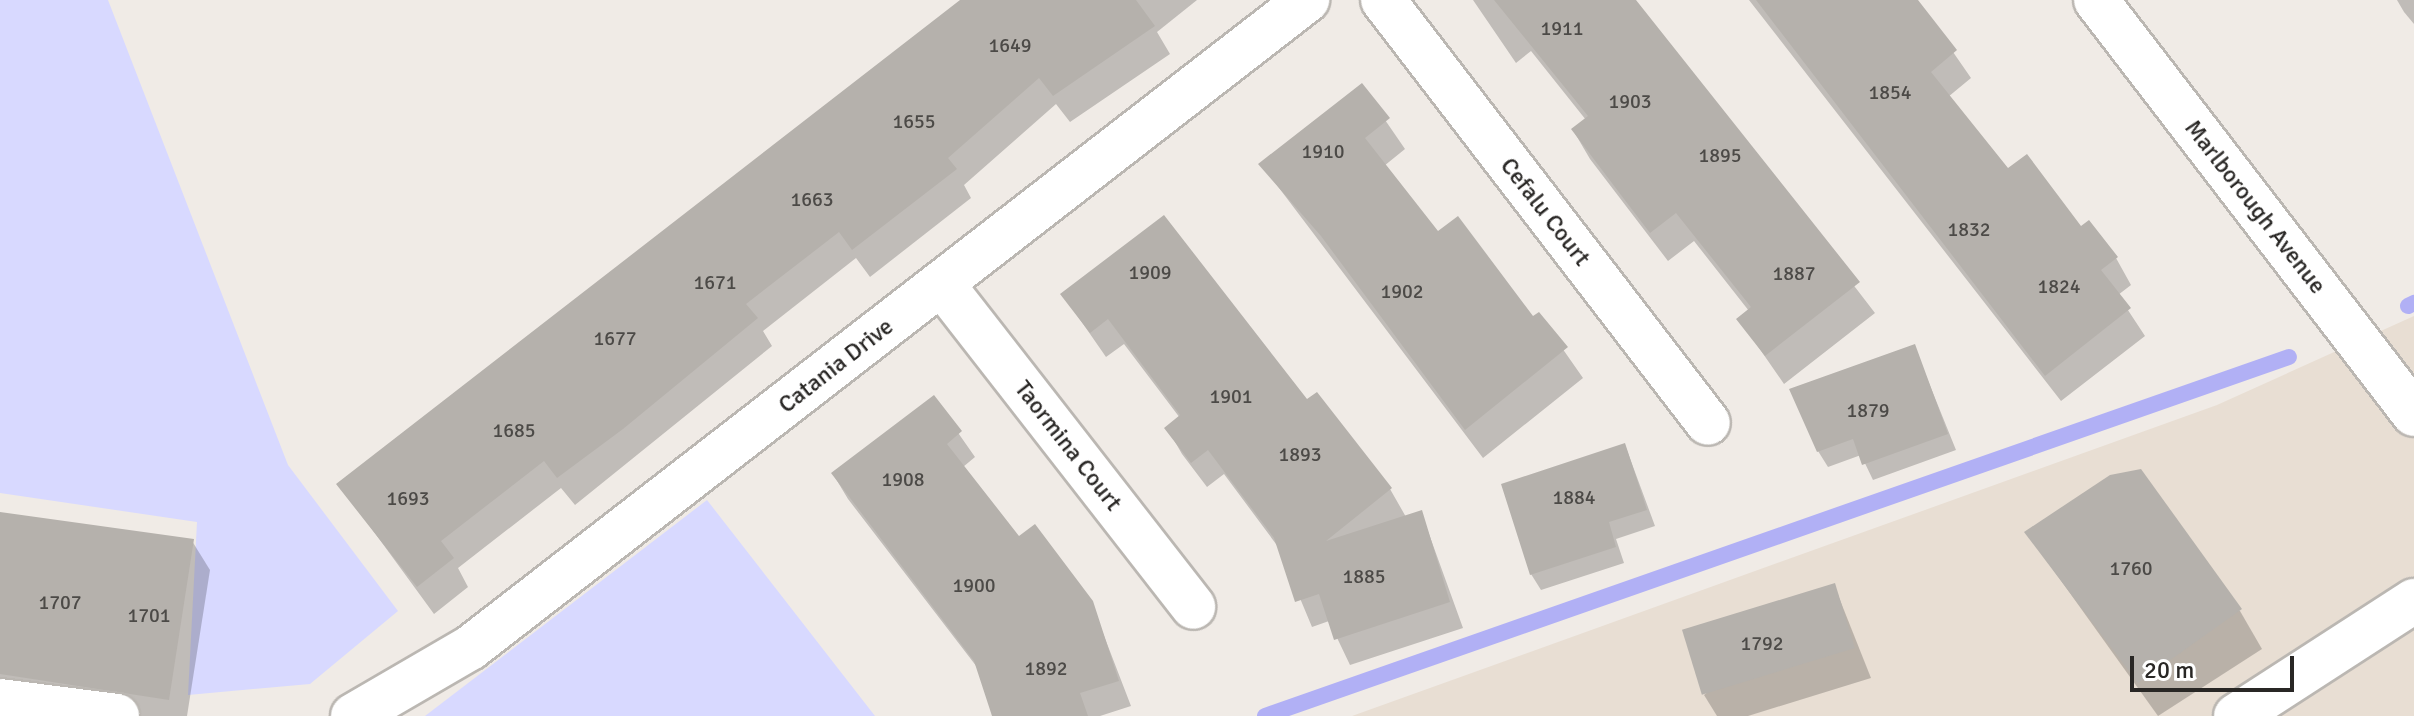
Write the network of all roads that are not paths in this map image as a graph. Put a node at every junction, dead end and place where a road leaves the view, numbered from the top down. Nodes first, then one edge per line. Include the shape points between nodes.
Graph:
1 (1307, 0) edge
2 (1383, 0) edge
3 (2096, 0) edge
4 (942, 284) junction
5 (2414, 414) edge
6 (1708, 423) dead end
7 (2414, 601) edge
8 (1193, 607) dead end
9 (0, 701) edge
10 (117, 716) edge
11 (353, 716) edge
12 (2236, 716) edge

1 - 4 street, Catania Drive
2 - 6 street, Cefalu Court
3 - 5 street, Marlborough Avenue
4 - 8 street, Taormina Court
4 - 11 street, Catania Drive via 470,648
7 - 12 street
9 - 10 street

